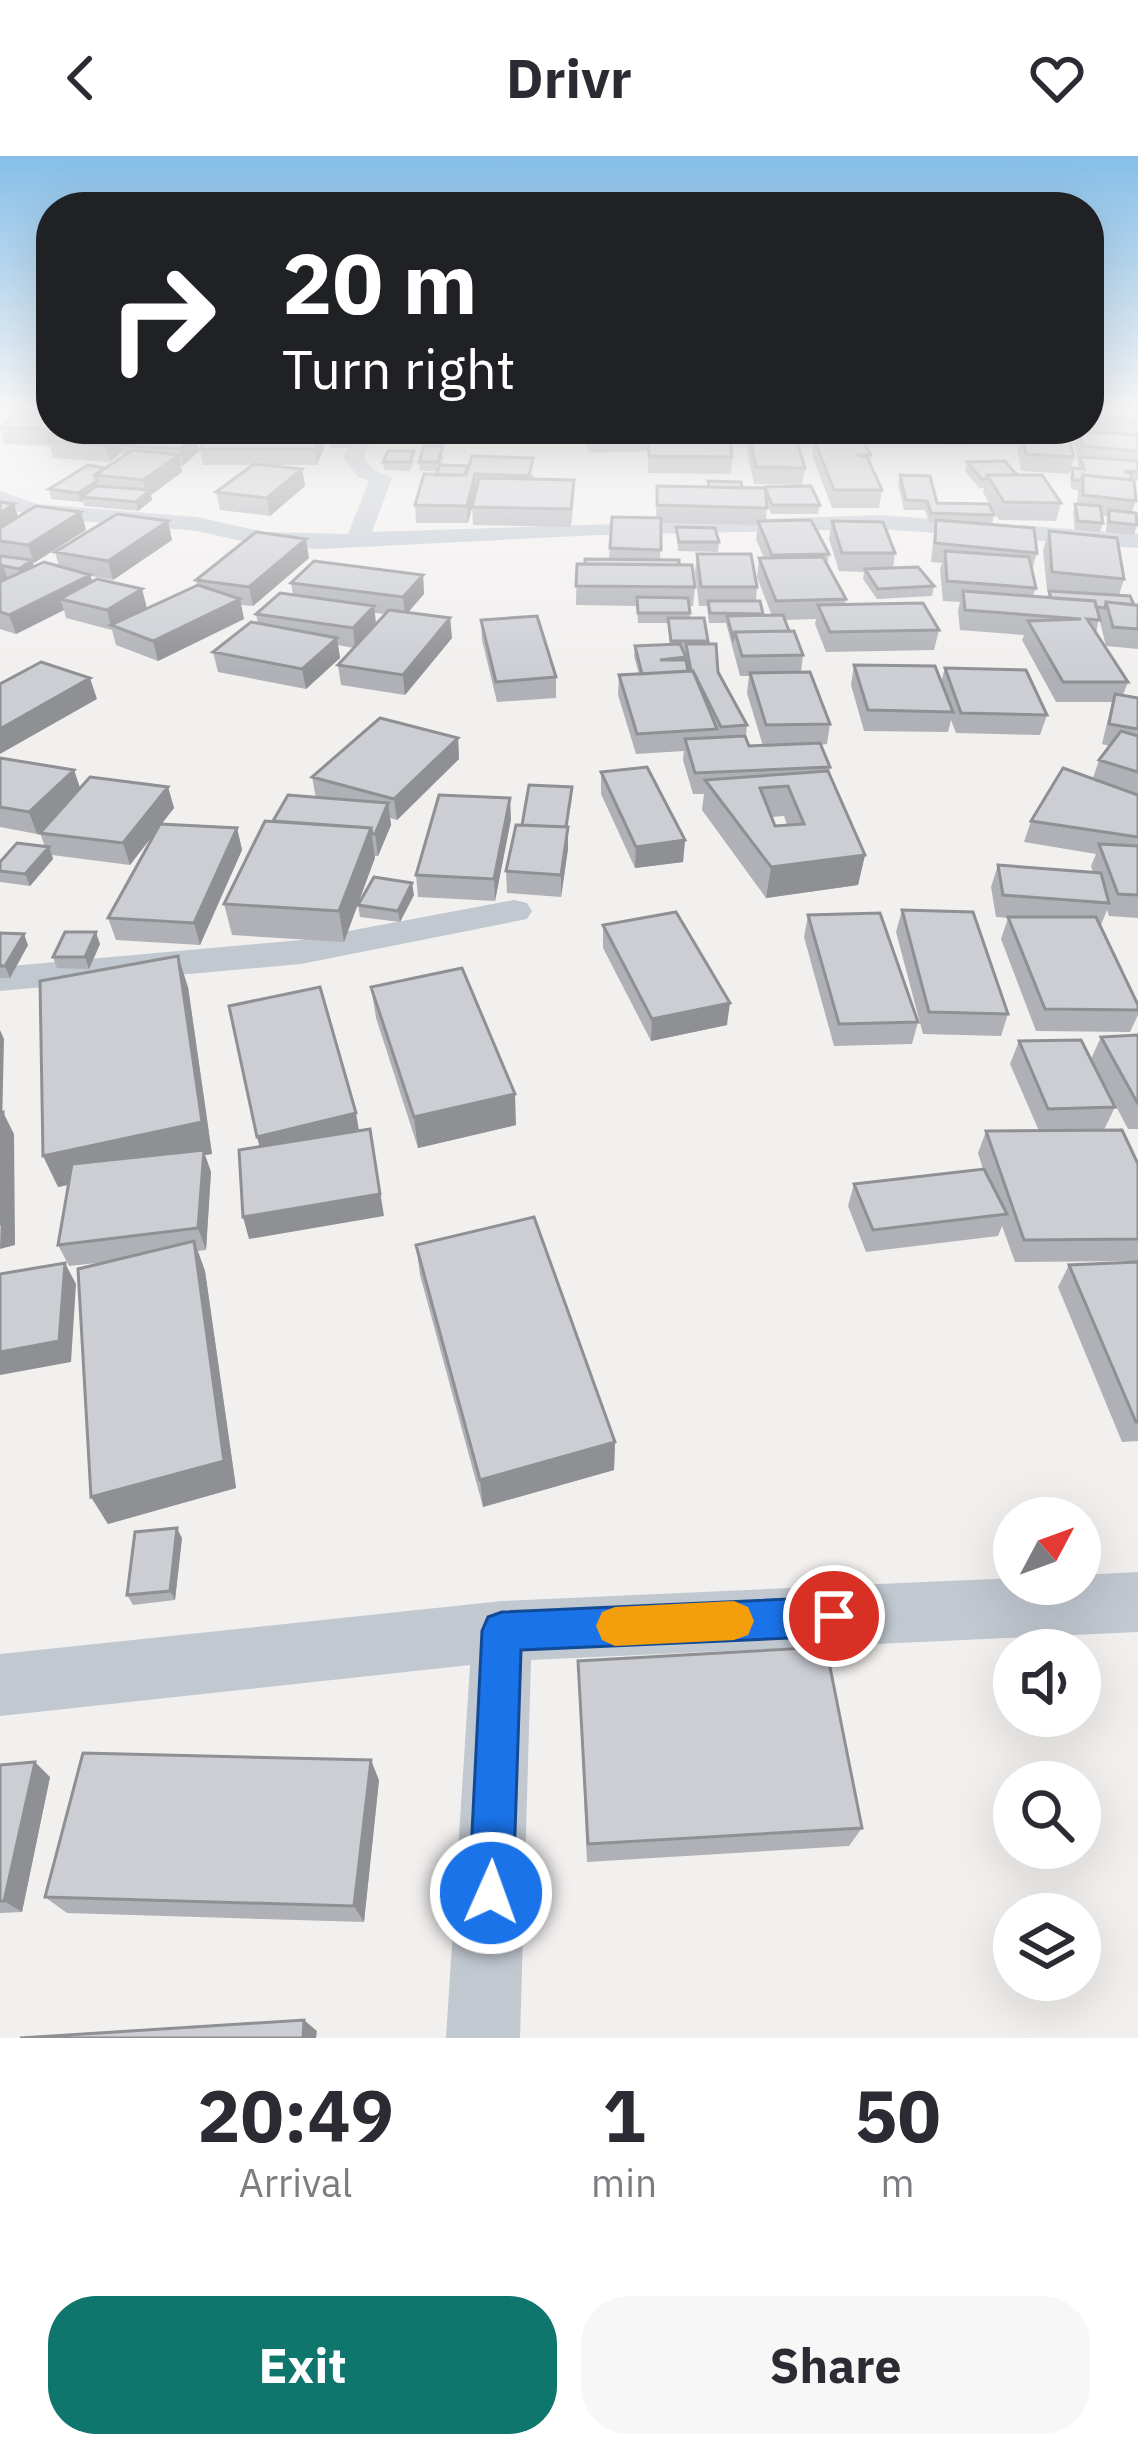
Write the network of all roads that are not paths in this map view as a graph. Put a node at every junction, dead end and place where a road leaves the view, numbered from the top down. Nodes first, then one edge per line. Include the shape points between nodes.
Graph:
1 (377, 496) edge
2 (0, 498) edge
3 (358, 538) junction
4 (1138, 541) edge
5 (514, 911) dead end
6 (0, 980) edge
7 (1138, 1602) edge
8 (502, 1631) junction
9 (0, 1684) edge
10 (483, 2038) edge

1 - 3 street
2 - 3 street via 34,510 197,524 264,539
3 - 4 street via 881,522
5 - 6 street via 301,952
7 - 8 street
8 - 9 street
8 - 10 street

